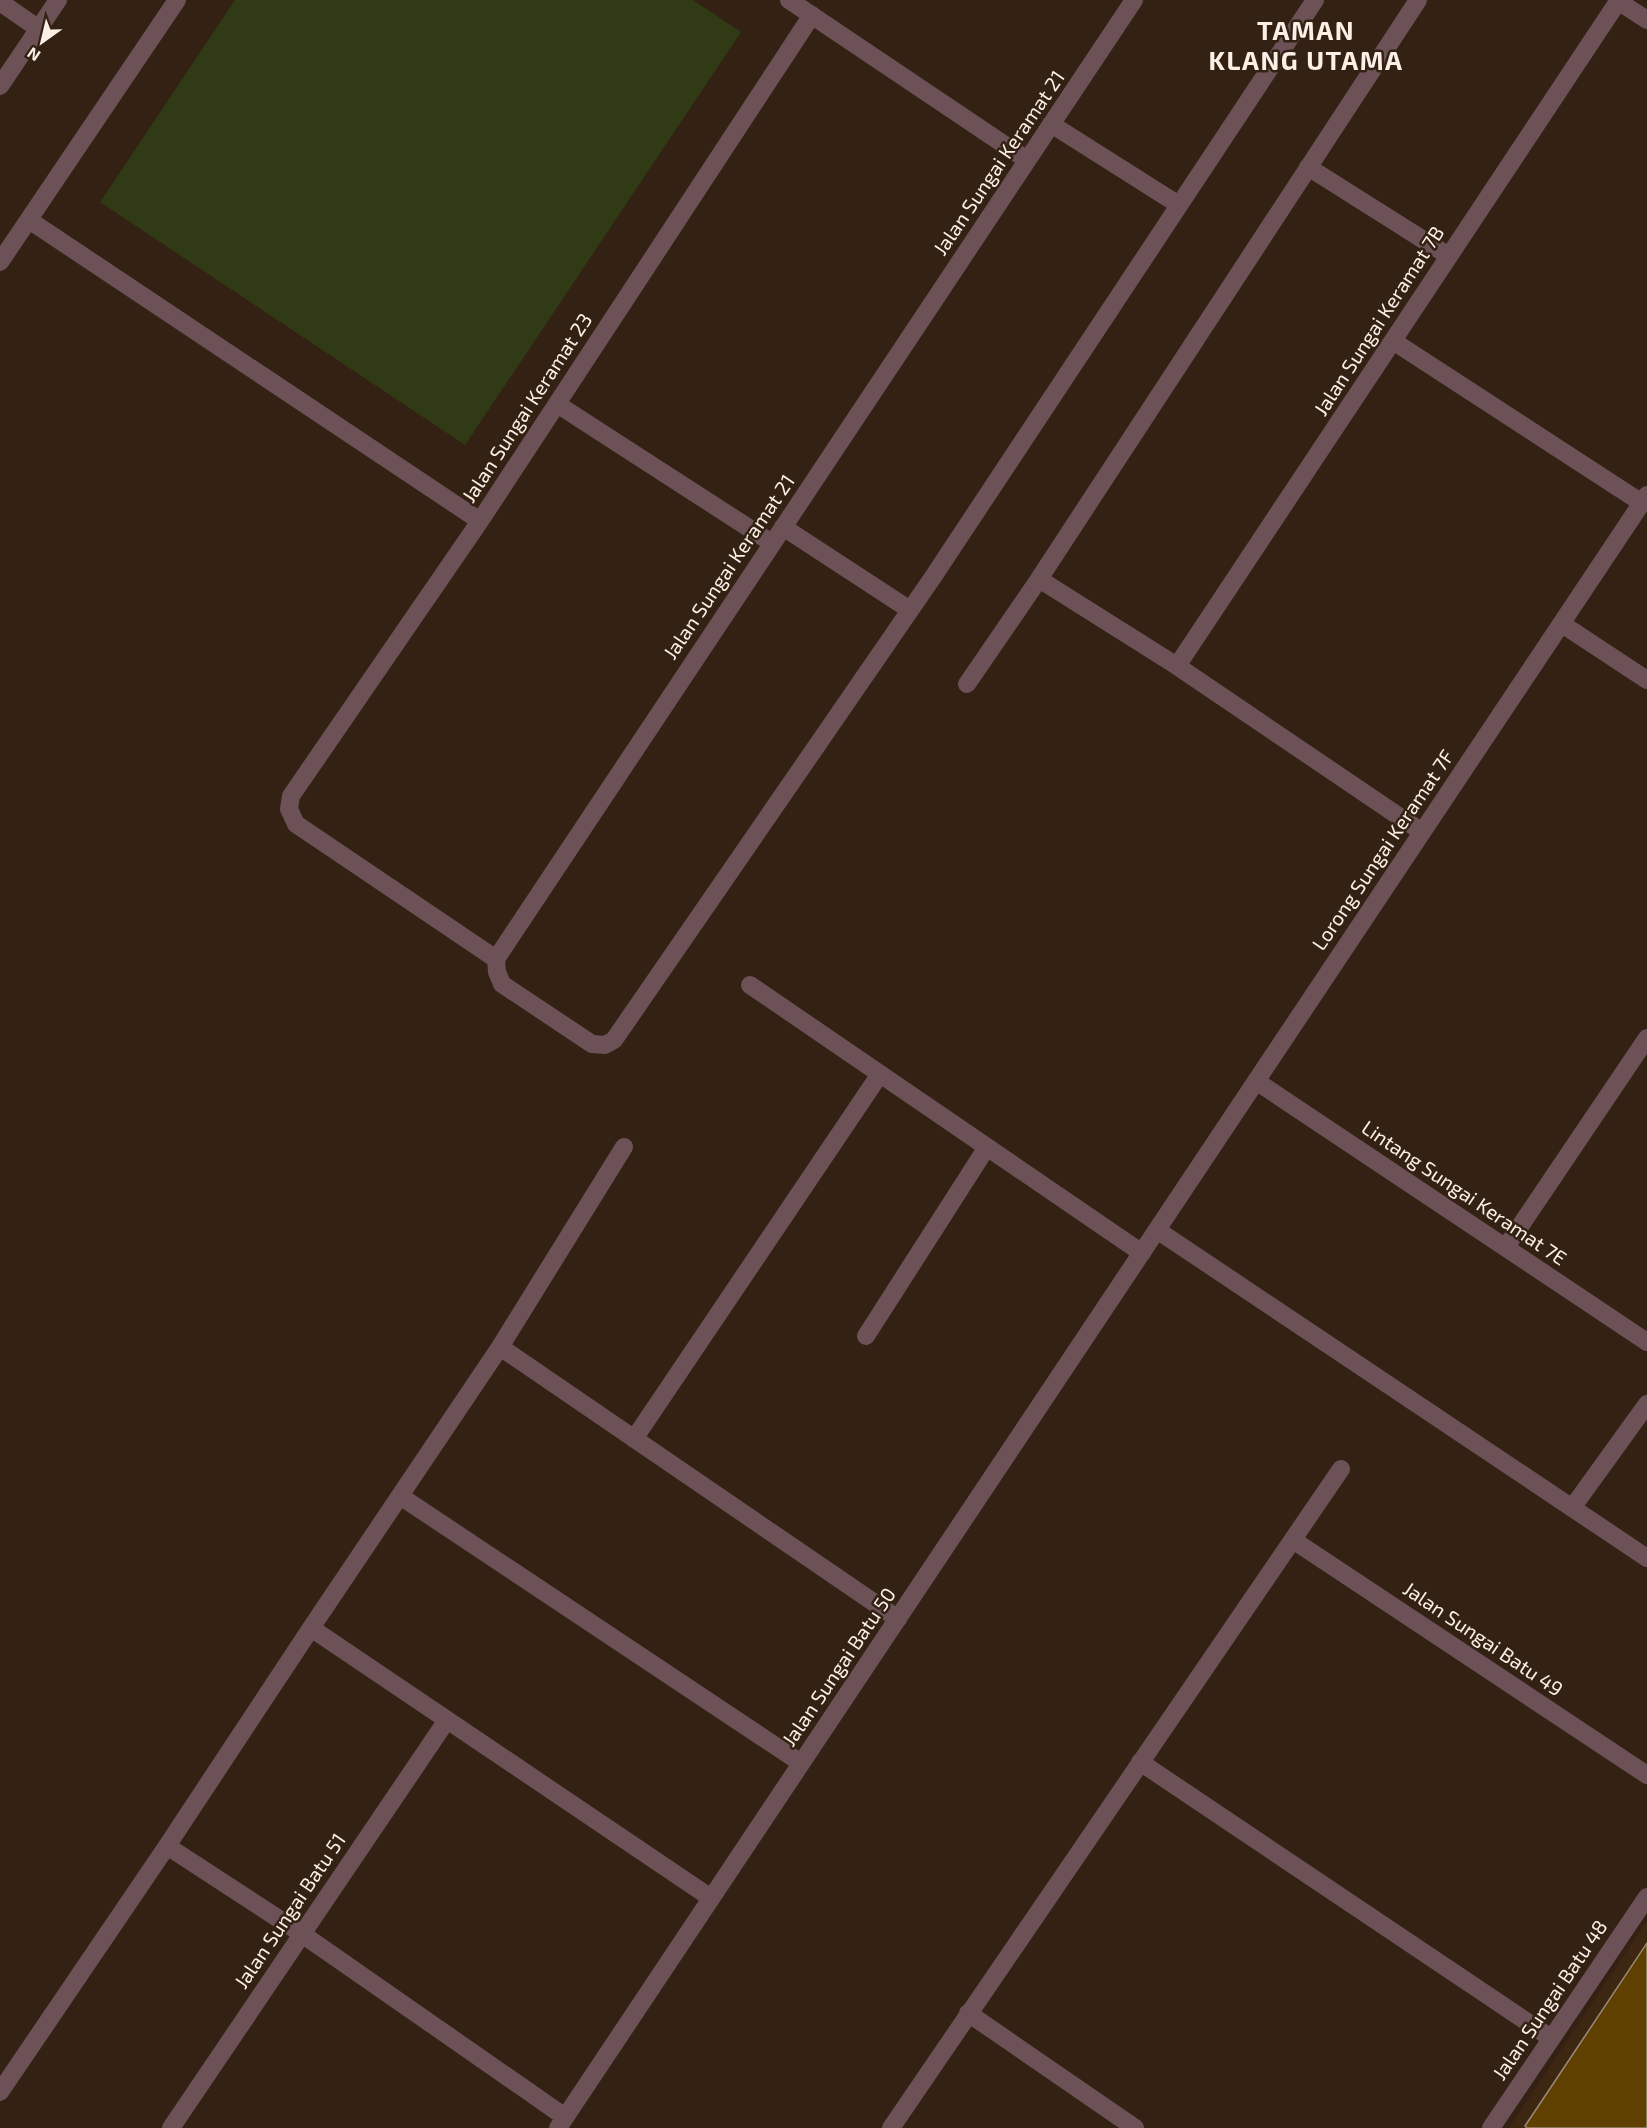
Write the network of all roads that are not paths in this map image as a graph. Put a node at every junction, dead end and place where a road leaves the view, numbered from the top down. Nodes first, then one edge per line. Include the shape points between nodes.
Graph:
1 (58, 0) edge
2 (177, 0) edge
3 (789, 0) edge
4 (1134, 0) edge
5 (1315, 0) edge
6 (1418, 0) edge
7 (1618, 0) edge
8 (0, 2) edge
9 (812, 15) junction
10 (1647, 20) edge
11 (39, 28) junction
12 (0, 86) edge
13 (1051, 124) junction
14 (1027, 160) junction
15 (1308, 167) junction
16 (1179, 205) junction
17 (29, 220) junction
18 (1449, 256) junction
19 (0, 262) edge
20 (1393, 341) junction
21 (557, 404) junction
22 (1644, 499) edge
23 (480, 521) junction
24 (783, 527) junction
25 (772, 543) junction
26 (1039, 579) junction
27 (910, 610) junction
28 (1562, 624) junction
29 (1177, 666) junction
30 (1647, 680) edge
31 (968, 684) dead end
32 (1422, 832) junction
33 (496, 958) junction
34 (750, 986) dead end
35 (1647, 1038) edge
36 (880, 1074) junction
37 (1256, 1081) junction
38 (624, 1147) dead end
39 (987, 1148) junction
40 (1157, 1230) junction
41 (1506, 1247) junction
42 (1142, 1253) junction
43 (866, 1336) dead end
44 (1647, 1342) edge
45 (500, 1347) junction
46 (1647, 1404) edge
47 (634, 1439) junction
48 (1341, 1469) dead end
49 (400, 1496) junction
50 (1572, 1508) junction
51 (1293, 1540) junction
52 (1647, 1558) edge
53 (898, 1619) junction
54 (310, 1628) junction
55 (447, 1720) junction
56 (1140, 1762) junction
57 (801, 1763) junction
58 (1647, 1775) edge
59 (167, 1846) junction
60 (1647, 1897) edge
61 (711, 1898) junction
62 (302, 1935) junction
63 (968, 2013) junction
64 (1551, 2038) junction
65 (0, 2092) edge
66 (562, 2124) edge
67 (171, 2128) edge
68 (891, 2128) edge
69 (1135, 2128) edge
70 (1491, 2128) edge

1 - 11 street
2 - 17 street
3 - 9 street
4 - 13 street, Jalan Sungai Keramat 21
5 - 16 street
6 - 15 street
7 - 10 street
7 - 18 street, Jalan Sungai Keramat 7B
8 - 11 street
9 - 14 street
9 - 21 street, Jalan Sungai Keramat 23
11 - 12 street
13 - 14 street, Jalan Sungai Keramat 21
13 - 16 street
14 - 24 street, Jalan Sungai Keramat 21
15 - 18 street
15 - 26 street
16 - 27 street
17 - 19 street
17 - 23 street
18 - 20 street, Jalan Sungai Keramat 7B
20 - 22 street
20 - 29 street, Jalan Sungai Keramat 7B
21 - 23 street, Jalan Sungai Keramat 23
21 - 25 street
22 - 28 street, Lorong Sungai Keramat 7F
23 - 33 street, Jalan Sungai Keramat 23 via 291,796 289,809 296,824
24 - 25 street, Jalan Sungai Keramat 21
24 - 27 street
25 - 33 street, Jalan Sungai Keramat 21
26 - 29 street
26 - 31 street
27 - 33 street via 614,1040 605,1046 592,1044 502,984
28 - 30 street
28 - 32 street, Lorong Sungai Keramat 7F
29 - 32 street
32 - 37 street, Lorong Sungai Keramat 7F
34 - 36 street
35 - 41 street
36 - 39 street
36 - 47 street
37 - 40 street, Lorong Sungai Keramat 7F
37 - 41 street, Lintang Sungai Keramat 7E
38 - 45 street
39 - 42 street
39 - 43 street
40 - 42 street, Jalan Sungai Batu 50
40 - 50 street
41 - 44 street, Lintang Sungai Keramat 7E
42 - 53 street, Jalan Sungai Batu 50
45 - 47 street
45 - 49 street
46 - 50 street
47 - 53 street
48 - 51 street
49 - 54 street
49 - 57 street
50 - 52 street
51 - 56 street
51 - 58 street, Jalan Sungai Batu 49
53 - 57 street, Jalan Sungai Batu 50
54 - 55 street
54 - 59 street
55 - 61 street
55 - 62 street, Jalan Sungai Batu 51
56 - 63 street
56 - 64 street
57 - 61 street, Jalan Sungai Batu 50
59 - 62 street
59 - 65 street
60 - 64 street, Jalan Sungai Batu 48
61 - 66 street, Jalan Sungai Batu 50
62 - 66 street
62 - 67 street, Jalan Sungai Batu 51
63 - 68 street
63 - 69 street
64 - 70 street, Jalan Sungai Batu 48

